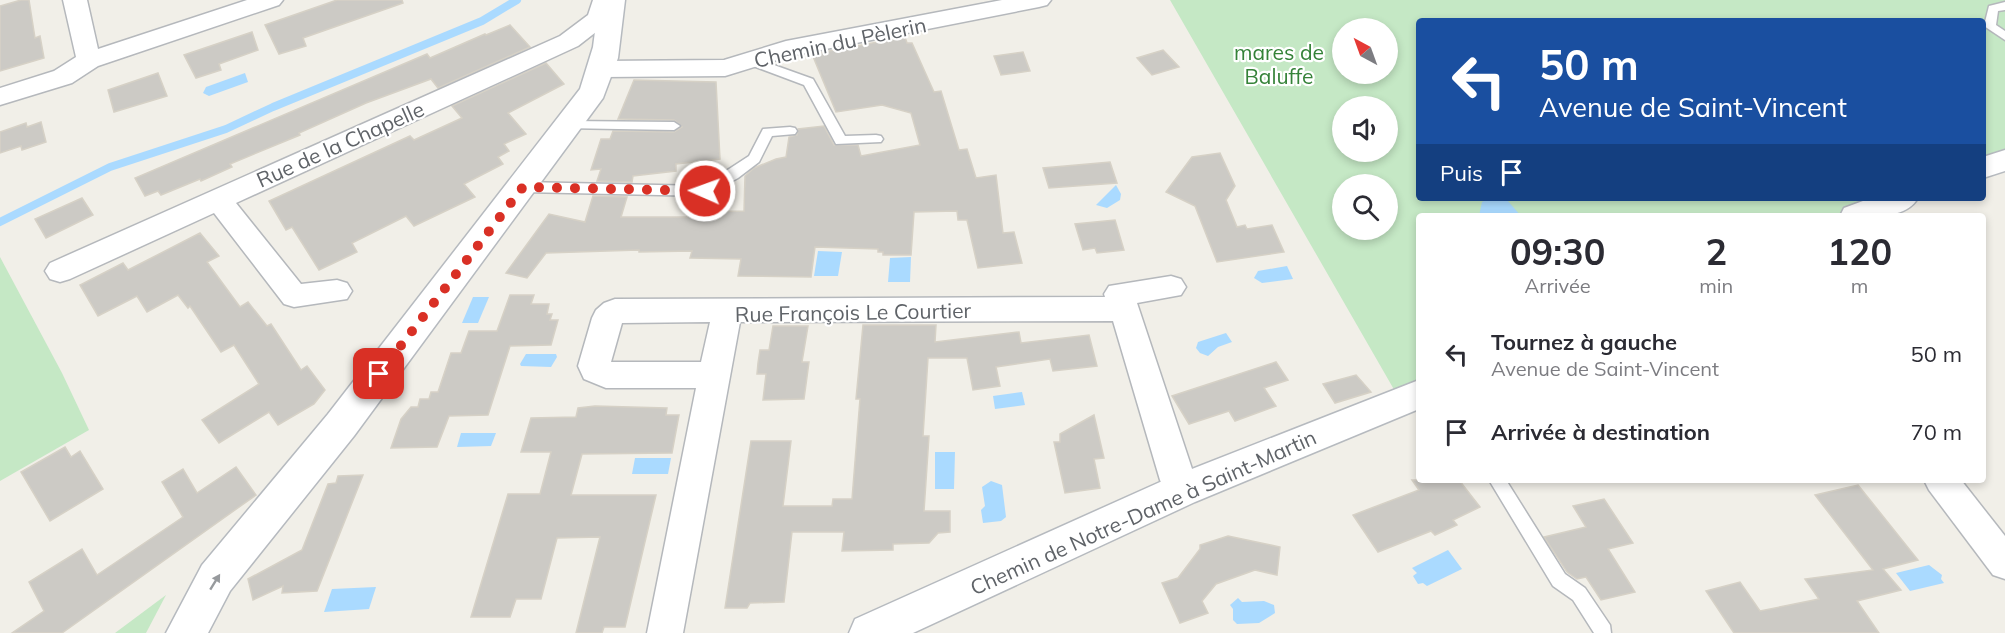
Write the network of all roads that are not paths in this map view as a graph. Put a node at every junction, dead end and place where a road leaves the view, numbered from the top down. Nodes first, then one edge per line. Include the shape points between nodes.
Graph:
1 (75, 0) edge
2 (271, 0) edge
3 (605, 0) edge
4 (612, 0) edge
5 (1039, 0) edge
6 (2005, 6) edge
7 (2005, 36) edge
8 (569, 41) junction
9 (89, 60) junction
10 (749, 60) junction
11 (598, 80) junction
12 (0, 97) edge
13 (568, 125) junction
14 (674, 126) dead end
15 (790, 131) dead end
16 (876, 139) dead end
17 (2005, 160) edge
18 (1986, 167) edge
19 (523, 187) junction
20 (218, 199) junction
21 (1895, 201) edge
22 (1863, 213) edge
23 (60, 271) dead end
24 (1171, 287) dead end
25 (337, 291) dead end
26 (1124, 309) junction
27 (727, 310) junction
28 (715, 375) junction
29 (1416, 395) edge
30 (1499, 483) edge
31 (1943, 483) edge
32 (1182, 490) junction
33 (2005, 563) edge
34 (1603, 631) dead end
35 (875, 632) edge
36 (186, 633) edge
37 (665, 633) edge

1 - 9 street
2 - 9 street
3 - 8 street, Rue de la Chapelle via 601,16
4 - 11 street via 609,35
5 - 10 street, Chemin du Pèlerin via 786,49
6 - 7 lane via 1993,9 1990,26
8 - 11 street via 587,44 596,53
8 - 20 street, Rue de la Chapelle
9 - 12 street via 63,77
10 - 11 street, Chemin du Pèlerin via 726,68
10 - 16 lane via 809,82 841,141
11 - 13 street
13 - 14 lane
13 - 19 street
15 - 19 lane via 768,132 754,159 705,191
17 - 18 street
36 -> 19 street via 216,578
20 - 23 street, Rue de la Chapelle
20 - 25 street via 294,296
21 - 22 street
24 - 26 street via 1119,294
26 - 27 street, Rue François Le Courtier
26 - 32 street
27 - 28 street, Rue François Le Courtier
27 - 28 street via 615,311 607,318 594,366 606,375
28 - 37 street, Rue François Le Courtier
29 - 32 street, Chemin de Notre-Dame à Saint-Martin
30 - 34 lane via 1559,580 1580,594
31 - 33 street
32 - 35 street, Chemin de Notre-Dame à Saint-Martin

